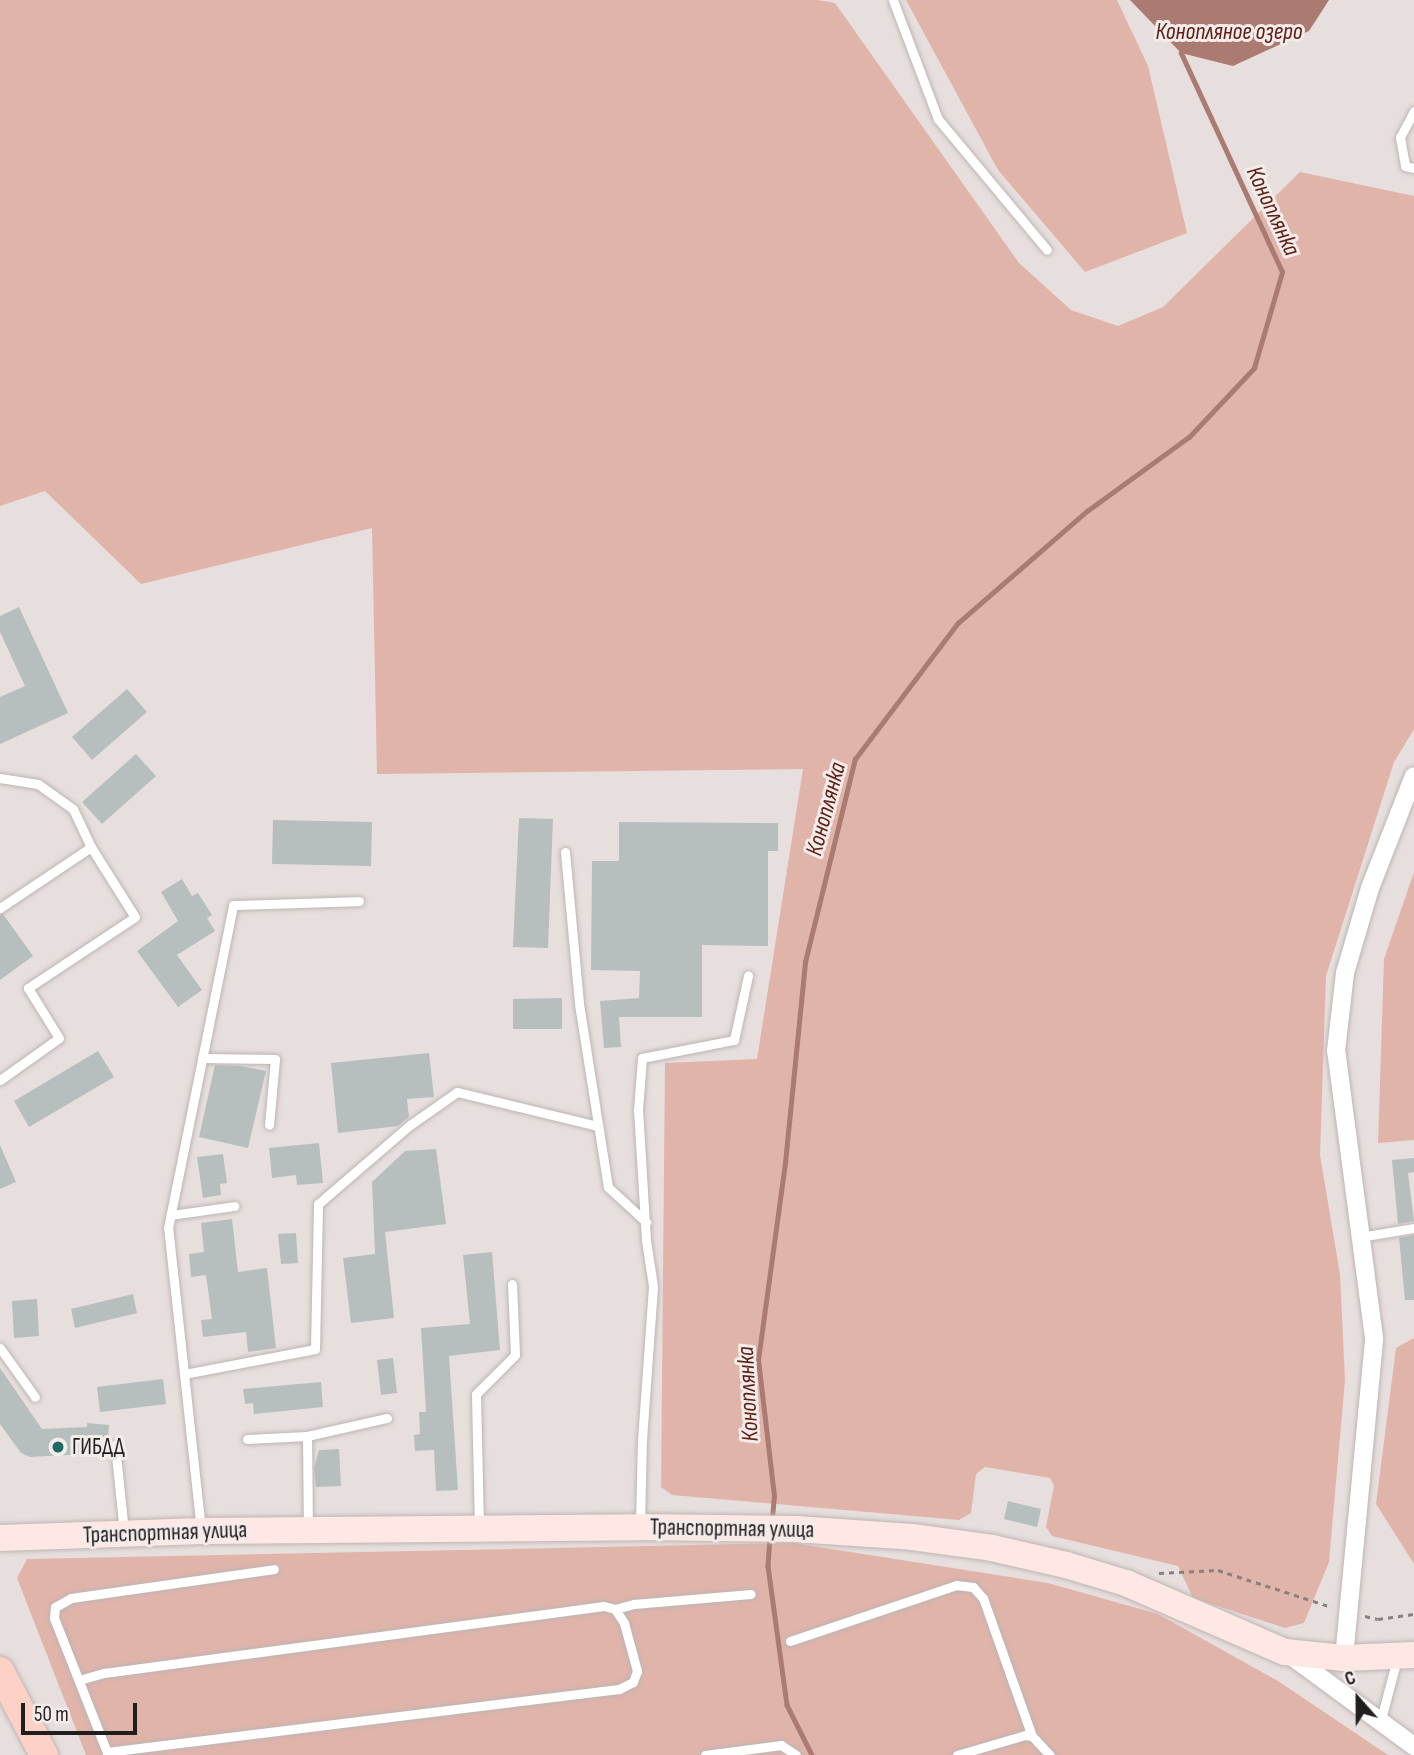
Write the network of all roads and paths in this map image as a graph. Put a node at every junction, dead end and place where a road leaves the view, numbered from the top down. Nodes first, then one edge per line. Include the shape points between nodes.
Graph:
1 (893, 0) edge
2 (1414, 111) edge
3 (1414, 168) edge
4 (1047, 250) dead end
5 (1414, 776) edge
6 (0, 778) edge
7 (91, 847) junction
8 (565, 852) dead end
9 (359, 901) dead end
10 (0, 908) edge
11 (748, 976) dead end
12 (202, 1058) junction
13 (0, 1080) edge
14 (269, 1125) dead end
15 (598, 1126) junction
16 (234, 1206) dead end
17 (171, 1215) junction
18 (646, 1222) junction
19 (1414, 1228) edge
20 (1360, 1237) junction
21 (512, 1284) dead end
22 (0, 1348) edge
23 (184, 1374) junction
24 (35, 1397) dead end
25 (387, 1418) dead end
26 (307, 1436) junction
27 (247, 1439) dead end
28 (115, 1445) dead end
29 (640, 1527) junction
30 (480, 1529) junction
31 (308, 1530) junction
32 (202, 1531) junction
33 (124, 1534) junction
34 (0, 1538) edge
35 (274, 1569) dead end
36 (1126, 1583) junction
37 (751, 1594) dead end
38 (615, 1609) junction
39 (1349, 1613) junction
40 (1414, 1614) edge
41 (790, 1640) dead end
42 (1285, 1651) junction
43 (1406, 1656) edge
44 (1344, 1658) junction
45 (0, 1671) edge
46 (79, 1681) junction
47 (1381, 1719) junction
48 (1032, 1736) junction
49 (1414, 1746) edge
50 (108, 1754) edge
51 (44, 1755) edge
52 (705, 1755) edge
53 (796, 1755) edge
54 (957, 1755) edge
55 (1050, 1755) edge

1 - 4 lane via 938,119
2 - 3 lane via 1400,137 1405,166
5 - 20 street via 1370,888 1345,973 1336,1051
6 - 7 lane via 38,784 73,809
7 - 10 lane
7 - 13 lane via 135,917 28,988 59,1038
8 - 15 lane via 579,1004
9 - 12 lane via 233,905
11 - 18 lane via 734,1040 642,1058 638,1110
12 - 14 lane via 275,1059
12 - 17 lane
15 - 18 lane via 608,1188
15 - 23 lane via 457,1092 410,1125 318,1204 314,1349
16 - 17 lane
17 - 23 lane via 168,1228
18 - 29 lane via 653,1286
19 - 20 lane
20 - 39 street via 1374,1338
21 - 30 lane via 515,1355 476,1394
22 - 24 lane
23 - 32 lane
25 - 26 lane
26 - 27 lane
26 - 31 lane
28 - 33 lane
29 - 30 main road, Транспортная улица
29 - 36 main road, Транспортная улица via 796,1529 912,1537 992,1548
30 - 31 main road, Транспортная улица
31 - 32 main road, Транспортная улица
32 - 33 main road, Транспортная улица
33 - 34 main road, Транспортная улица
35 - 46 lane via 71,1598 55,1607 54,1618
36 - 39 path via 1160,1573 1218,1570
36 - 42 main road, Транспортная улица
37 - 38 lane
38 - 46 lane via 604,1606 117,1671
38 - 50 lane via 624,1623 637,1671 633,1682 619,1689
39 - 40 path via 1378,1619
39 - 44 street
41 - 48 lane via 956,1585 973,1587 983,1598
42 - 44 main road
42 - 47 street, Транспортная улица
43 - 44 main road
43 - 47 lane
45 - 51 main road
46 - 50 lane
47 - 49 street, Транспортная улица
48 - 54 lane
48 - 55 lane
52 - 53 lane via 781,1745

